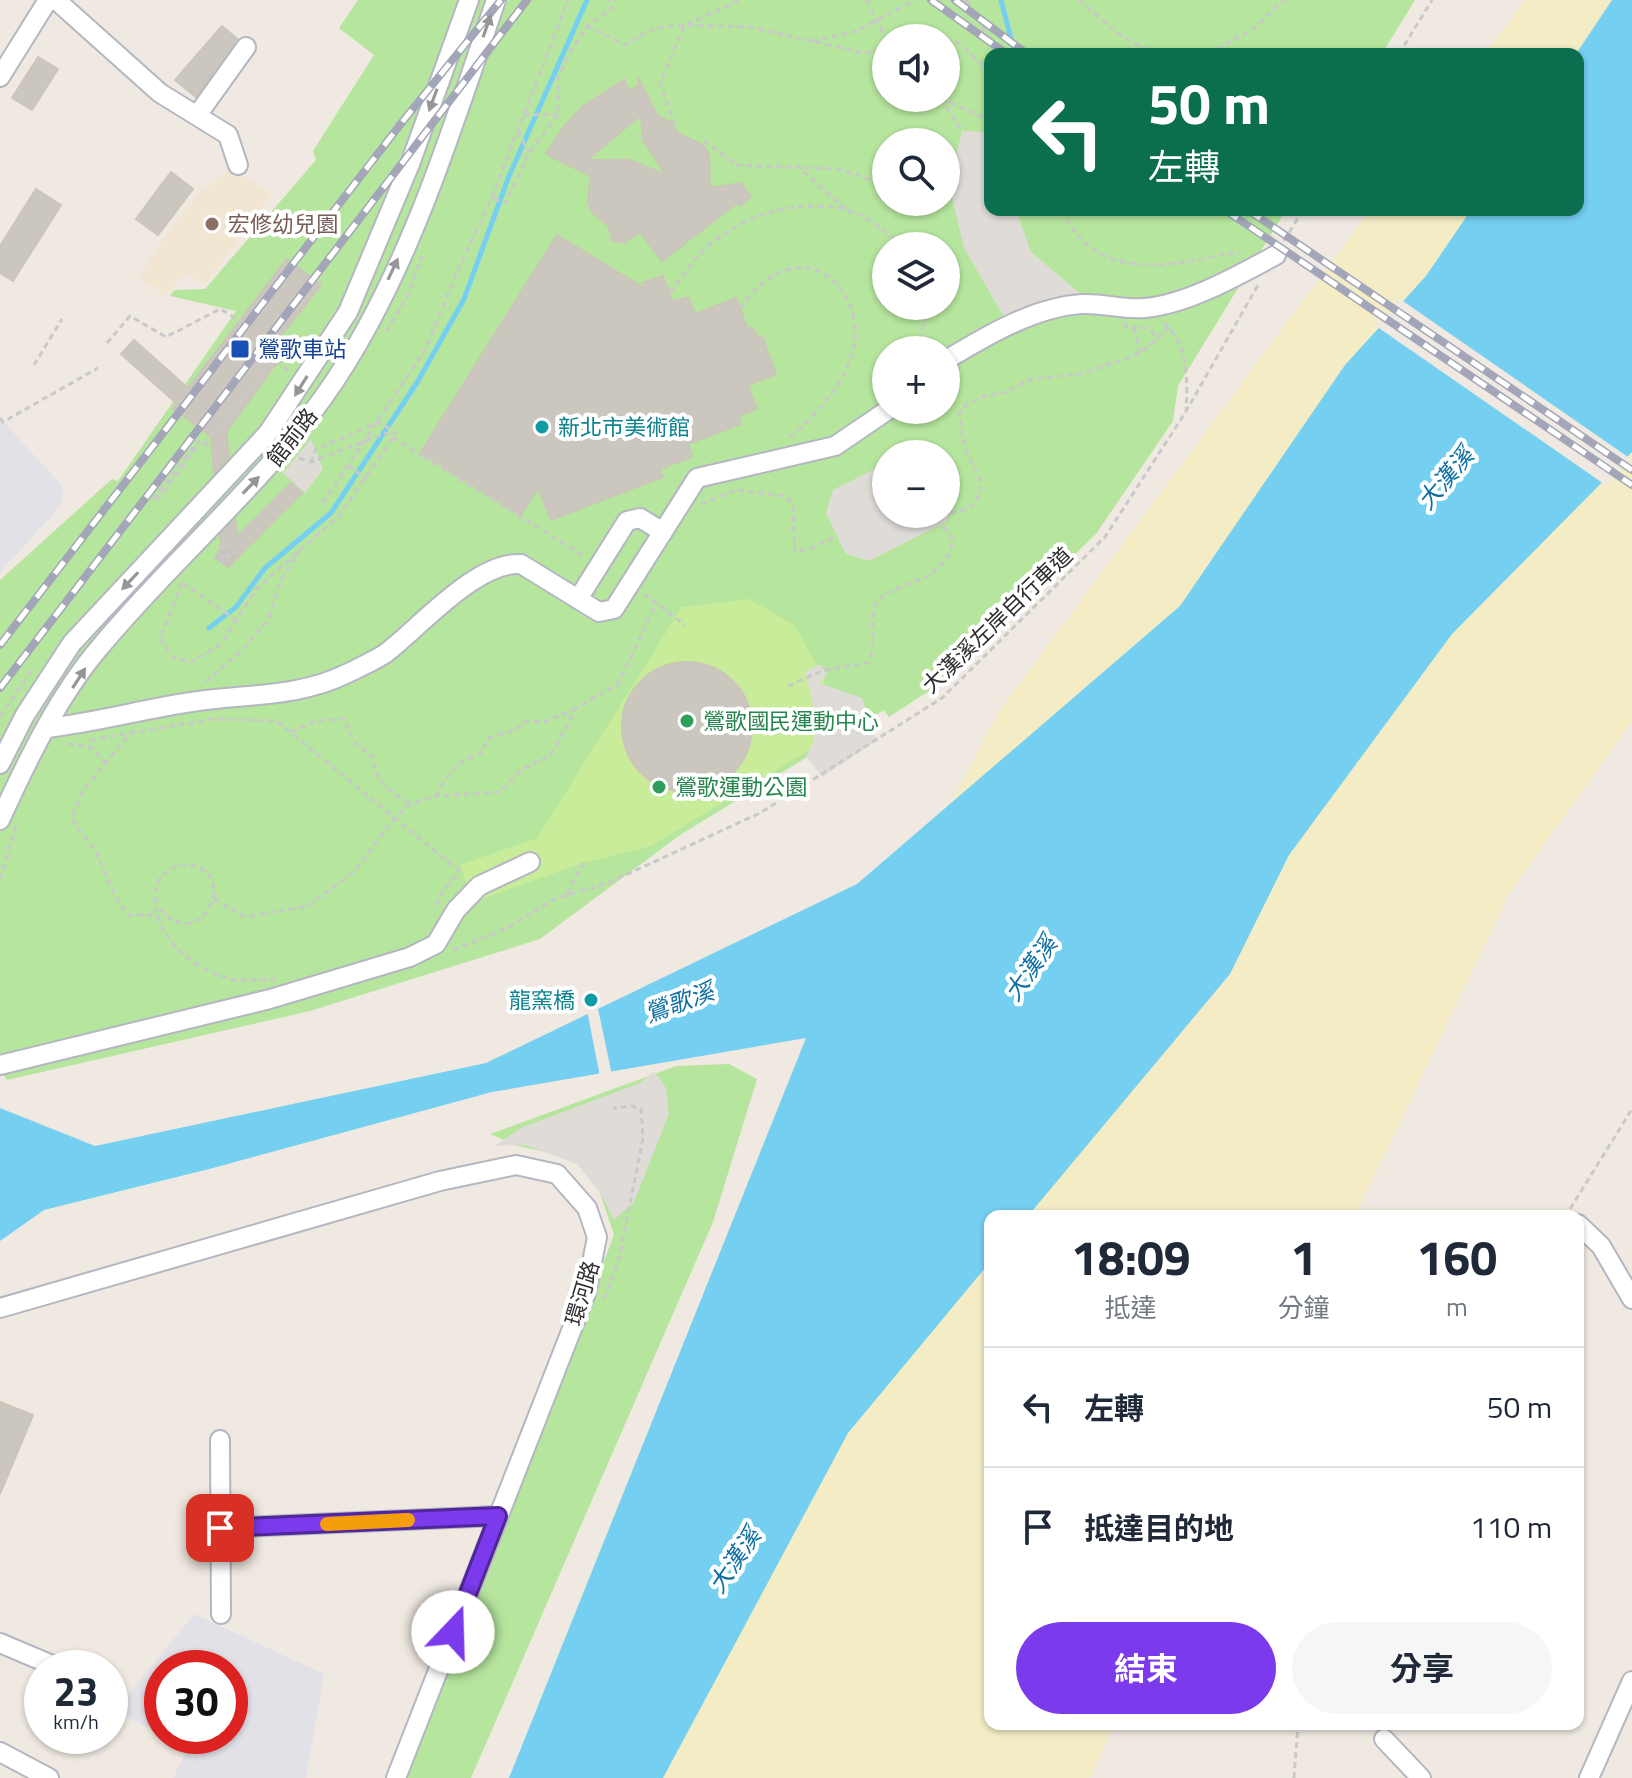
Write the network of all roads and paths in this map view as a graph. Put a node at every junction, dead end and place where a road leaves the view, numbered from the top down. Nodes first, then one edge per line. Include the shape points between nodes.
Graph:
1 (48, 0) edge
2 (56, 0) edge
3 (469, 0) edge
4 (496, 0) edge
5 (568, 0) edge
6 (609, 0) edge
7 (741, 0) edge
8 (915, 0) edge
9 (950, 0) edge
10 (1079, 0) edge
11 (1284, 0) edge
12 (1432, 0) edge
13 (968, 1) edge
14 (868, 2) edge
15 (874, 19) junction
16 (877, 24) edge
17 (685, 25) junction
18 (587, 26) junction
19 (809, 42) junction
20 (960, 44) edge
21 (1139, 46) joint
22 (246, 47) dead end
23 (995, 48) edge
24 (1143, 48) edge
25 (1219, 48) edge
26 (1403, 48) edge
27 (872, 52) edge
28 (984, 67) edge
29 (0, 77) edge
30 (960, 107) edge
31 (950, 112) edge
32 (198, 114) junction
33 (558, 114) junction
34 (523, 115) junction
35 (984, 118) edge
36 (675, 125) dead end
37 (517, 130) junction
38 (962, 131) dead end
39 (704, 141) dead end
40 (529, 153) junction
41 (238, 165) dead end
42 (796, 165) junction
43 (872, 180) edge
44 (492, 197) junction
45 (849, 213) junction
46 (1064, 216) edge
47 (1299, 216) edge
48 (888, 232) edge
49 (1276, 255) joint
50 (1259, 273) junction
51 (670, 293) dead end
52 (740, 308) dead end
53 (1145, 308) junction
54 (62, 319) dead end
55 (1169, 327) junction
56 (1134, 328) dead end
57 (241, 337) dead end
58 (107, 343) dead end
59 (960, 352) edge
60 (1141, 353) junction
61 (34, 365) dead end
62 (98, 368) dead end
63 (292, 373) dead end
64 (1185, 413) junction
65 (0, 418) edge
66 (872, 421) edge
67 (379, 422) junction
68 (783, 445) dead end
69 (297, 458) dead end
70 (311, 462) junction
71 (348, 465) junction
72 (367, 479) junction
73 (689, 490) junction
74 (155, 500) dead end
75 (323, 503) dead end
76 (960, 512) edge
77 (945, 528) edge
78 (663, 532) junction
79 (837, 536) dead end
80 (303, 544) junction
81 (208, 552) dead end
82 (221, 563) dead end
83 (599, 566) junction
84 (181, 581) junction
85 (629, 584) junction
86 (172, 589) dead end
87 (578, 599) junction
88 (657, 602) junction
89 (236, 620) junction
90 (685, 625) dead end
91 (36, 665) dead end
92 (220, 672) dead end
93 (788, 686) dead end
94 (576, 708) junction
95 (0, 717) edge
96 (54, 731) junction
97 (291, 732) junction
98 (127, 737) junction
99 (0, 764) edge
100 (105, 764) junction
101 (436, 796) junction
102 (411, 804) junction
103 (20, 816) dead end
104 (395, 817) junction
105 (0, 820) edge
106 (530, 862) dead end
107 (583, 863) dead end
108 (0, 879) edge
109 (214, 899) junction
110 (160, 909) junction
111 (436, 909) dead end
112 (158, 915) junction
113 (289, 979) dead end
114 (0, 1065) edge
115 (1632, 1109) edge
116 (1574, 1210) edge
117 (1584, 1230) edge
118 (1632, 1299) edge
119 (0, 1308) edge
120 (220, 1440) dead end
121 (498, 1516) junction
122 (220, 1528) junction
123 (221, 1614) dead end
124 (0, 1643) edge
125 (24, 1653) edge
126 (1632, 1681) edge
127 (1632, 1722) edge
128 (1613, 1728) junction
129 (1298, 1730) edge
130 (1384, 1739) dead end
131 (0, 1752) edge
132 (49, 1778) edge
133 (396, 1778) edge
134 (1294, 1778) edge
135 (1421, 1778) edge
136 (1589, 1778) edge

1 - 29 street
2 - 32 street via 147,83
3 -> 99 street, 館前路 via 410,164 348,312 268,433 72,643
96 -> 4 street, 館前路 via 97,649 286,448 336,378 367,325 433,177
5 - 34 path
6 - 18 path via 612,8
7 - 17 path
8 - 15 path
9 - 13 path
10 - 21 path
11 - 25 path via 1253,29
12 - 26 path
13 - 23 path
14 - 15 path
15 - 16 path
15 - 19 path via 854,32
17 - 18 path via 654,28 625,45
17 - 19 path via 750,27
17 - 36 path via 660,83
18 - 33 path via 558,77
19 - 27 path
20 - 28 path
21 - 24 path
22 - 32 street
30 - 35 path
31 - 38 path
32 - 41 street via 228,135
33 - 34 path
33 - 40 path
34 - 37 path
37 - 40 path
37 - 44 path
39 - 42 path via 737,165
40 - 44 path via 506,203
42 - 43 path via 839,169
42 - 45 path
44 - 67 path via 426,348
45 - 48 path
45 - 51 path via 808,203 758,214 709,246
46 - 50 path via 1073,234 1116,263 1167,265 1238,252
47 - 49 path
49 - 50 street
50 - 53 street
50 - 64 path, 大漢溪左岸自行車道
52 - 68 path via 763,281 788,269 818,270 842,287 853,311 854,344 841,381
53 - 55 path
53 - 59 street via 1081,304 1031,316
54 - 61 path
55 - 60 path
55 - 64 path via 1179,343 1188,383
56 - 60 path
57 - 58 path via 249,326 220,309 166,337 130,316
60 - 76 path via 1084,373 1028,380 967,404 959,414 960,427 981,492 975,504
62 - 65 path via 3,422
63 - 74 path via 275,361
64 - 107 path, 大漢溪左岸自行車道 via 1105,537 942,698 760,813 608,883 567,894
66 - 73 street via 835,446 697,478
67 - 70 path via 315,450
67 - 71 path
67 - 72 path, bridge via 396,433
69 - 70 path
70 - 83 path, bridge via 386,433
71 - 72 path
71 - 75 path
72 - 80 path via 339,516
73 - 78 street
73 - 79 path via 698,504 736,490 785,496 793,505 793,544 799,552
77 - 93 path via 953,538 951,550 937,567 915,585 880,597 874,605 874,654 868,663 824,670
78 - 83 street via 640,518 627,521
78 - 85 street
80 - 89 path via 257,588
80 - 92 path via 280,582 268,620
81 - 82 path via 217,543 231,557 222,553
83 - 87 street
84 - 86 path
84 - 89 path
84 - 89 path via 160,639 173,657 191,662 204,656 220,645
85 - 87 street via 614,609 599,612
85 - 88 path
87 - 96 street via 521,564 508,563 450,599 384,655 343,675 288,694 196,701
88 - 90 path
88 - 94 path via 618,684
91 - 95 path
94 - 101 path via 489,738 480,754 452,768
94 - 101 path via 551,755 521,770 500,792
96 - 98 path via 91,740
96 - 100 path via 62,743 91,747
96 - 105 street, 館前路
97 - 98 path via 277,721 213,719
97 - 102 path via 316,721 344,719 354,742 373,758 374,774
97 - 104 path
98 - 100 path
100 - 112 path via 82,792 72,818 97,854 110,892 128,915
101 - 102 path
102 - 104 path
103 - 108 path
104 - 109 path via 354,872 308,906 246,917
104 - 111 path via 459,871
106 - 114 street via 479,886 456,910 436,944 410,957 270,999
109 - 110 path via 204,917 185,923 166,917
109 - 110 path via 206,873 180,865 158,881
110 - 112 path
112 - 113 path via 171,944 200,968 234,980
115 - 116 path
117 - 118 street via 1601,1246
119 - 121 street, 環河路 via 440,1181 516,1165 557,1174 587,1208 597,1237 586,1293
120 - 122 street
121 - 122 street
121 - 133 street, 環河路
122 - 123 street
124 - 125 street
126 - 128 street
127 - 128 street
128 - 136 street
129 - 134 path
130 - 135 street
131 - 132 street

